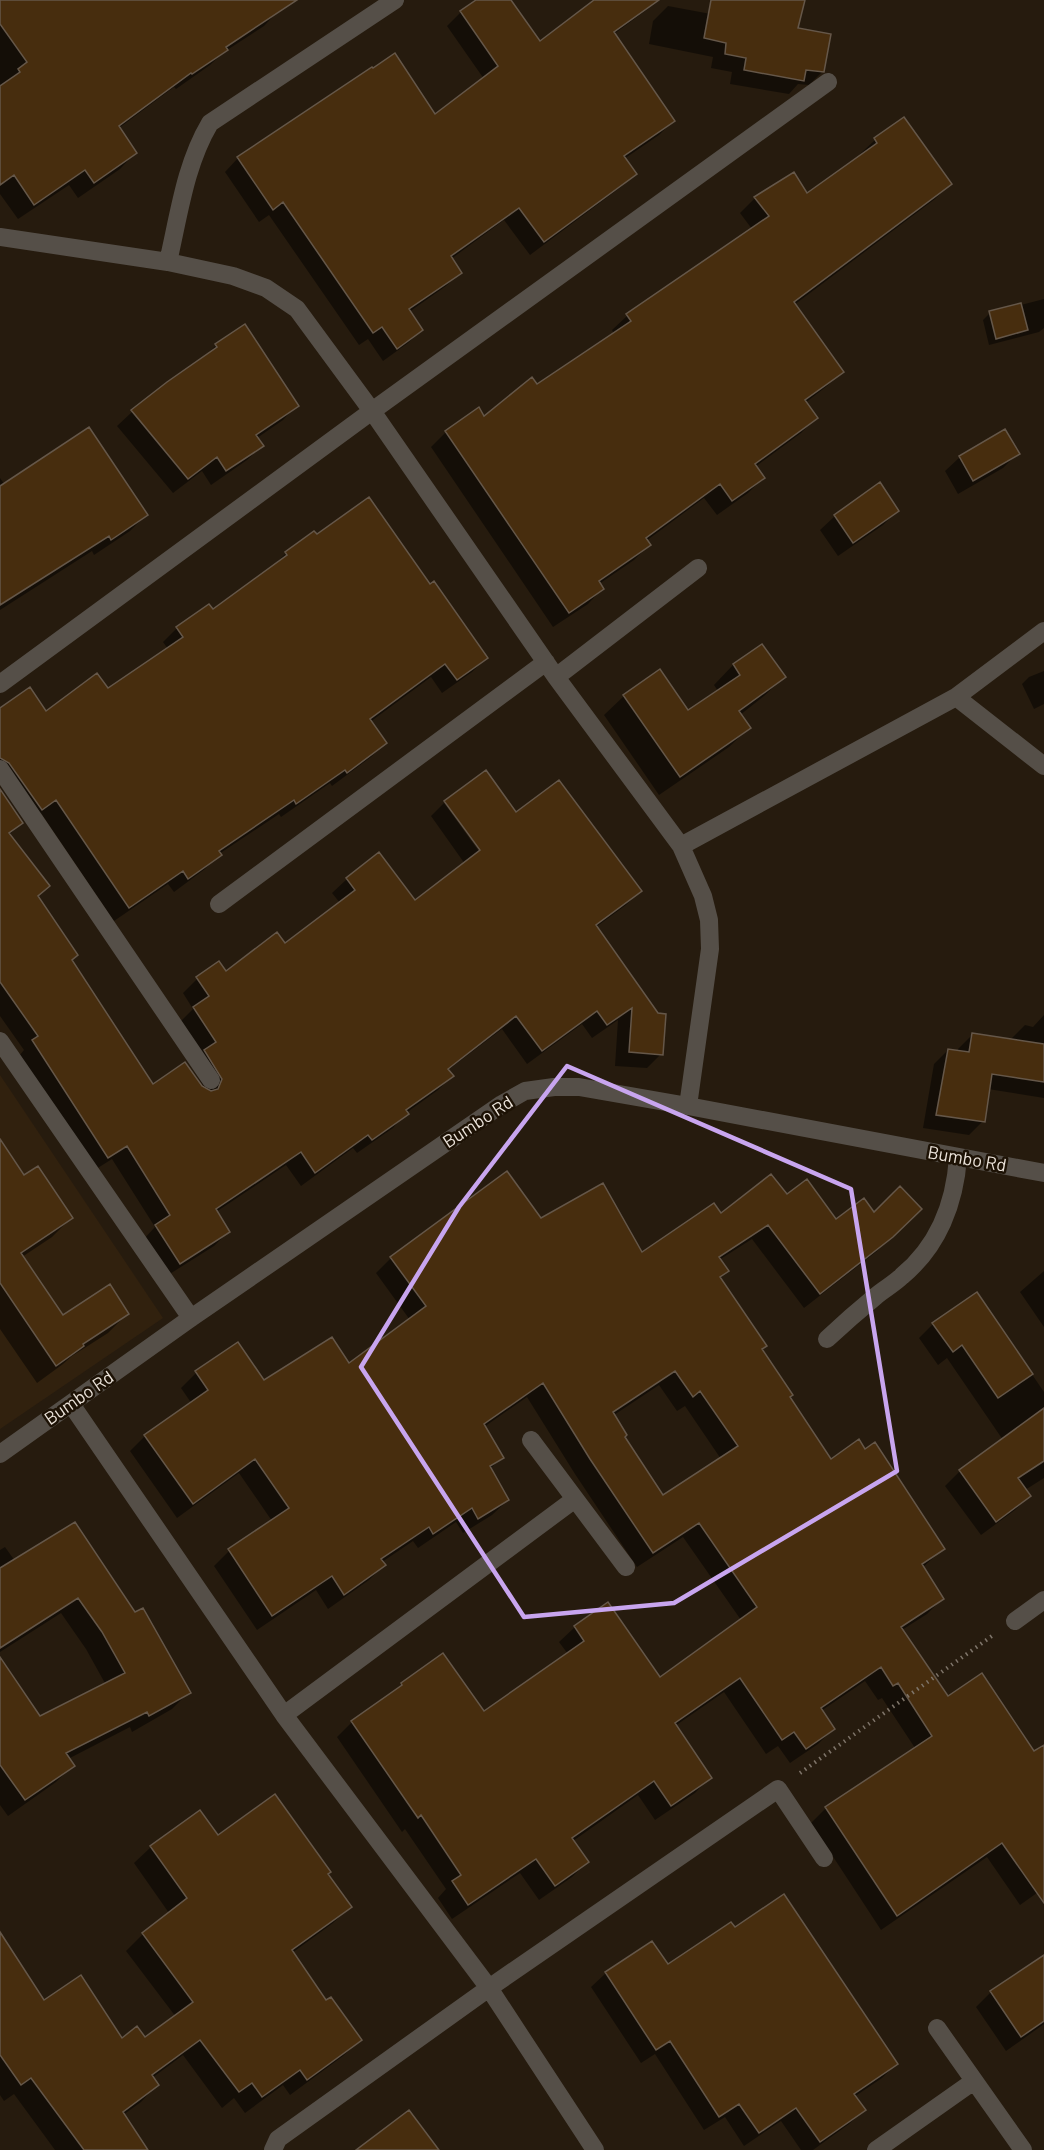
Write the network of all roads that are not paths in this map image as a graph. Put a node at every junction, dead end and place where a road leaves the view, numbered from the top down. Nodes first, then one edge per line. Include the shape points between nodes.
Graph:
1 (395, 0) edge
2 (828, 82) dead end
3 (0, 237) edge
4 (168, 262) junction
5 (372, 411) junction
6 (698, 568) dead end
7 (1044, 631) edge
8 (551, 670) junction
9 (0, 684) edge
10 (956, 697) junction
11 (1044, 766) edge
12 (0, 769) edge
13 (681, 846) junction
14 (219, 904) dead end
15 (0, 1041) edge
16 (211, 1080) dead end
17 (688, 1106) junction
18 (958, 1157) junction
19 (1044, 1173) edge
20 (191, 1318) junction
21 (826, 1339) dead end
22 (71, 1404) junction
23 (531, 1440) dead end
24 (0, 1454) edge
25 (575, 1499) junction
26 (626, 1567) dead end
27 (1044, 1600) edge
28 (1014, 1621) road end
29 (284, 1715) junction
30 (824, 1858) dead end
31 (489, 1988) junction
32 (937, 2028) dead end
33 (974, 2081) junction
34 (273, 2150) edge
35 (595, 2150) edge
36 (876, 2150) edge
37 (1023, 2150) edge

1 - 4 street via 210,123 190,165
2 - 5 street
3 - 4 street
4 - 5 street via 233,276 266,288 297,309
5 - 8 street
5 - 9 street
6 - 8 street
7 - 10 street
8 - 13 street
8 - 14 street
10 - 11 street
10 - 13 street
12 - 16 street
13 - 17 street via 703,896 710,949
15 - 20 street
17 - 18 street, Bumbo Rd
17 - 20 street, Bumbo Rd via 579,1087 525,1091
18 - 19 street, Bumbo Rd
18 - 21 street via 946,1218 926,1252 903,1276
20 - 22 street, Bumbo Rd
22 - 24 street, Bumbo Rd
22 - 29 street
23 - 25 street
25 - 26 street
25 - 29 street
27 - 28 street
29 - 31 street
30 - 31 street via 778,1789
31 - 34 street via 278,2139
31 - 35 street
32 - 33 street
33 - 36 street
33 - 37 street

